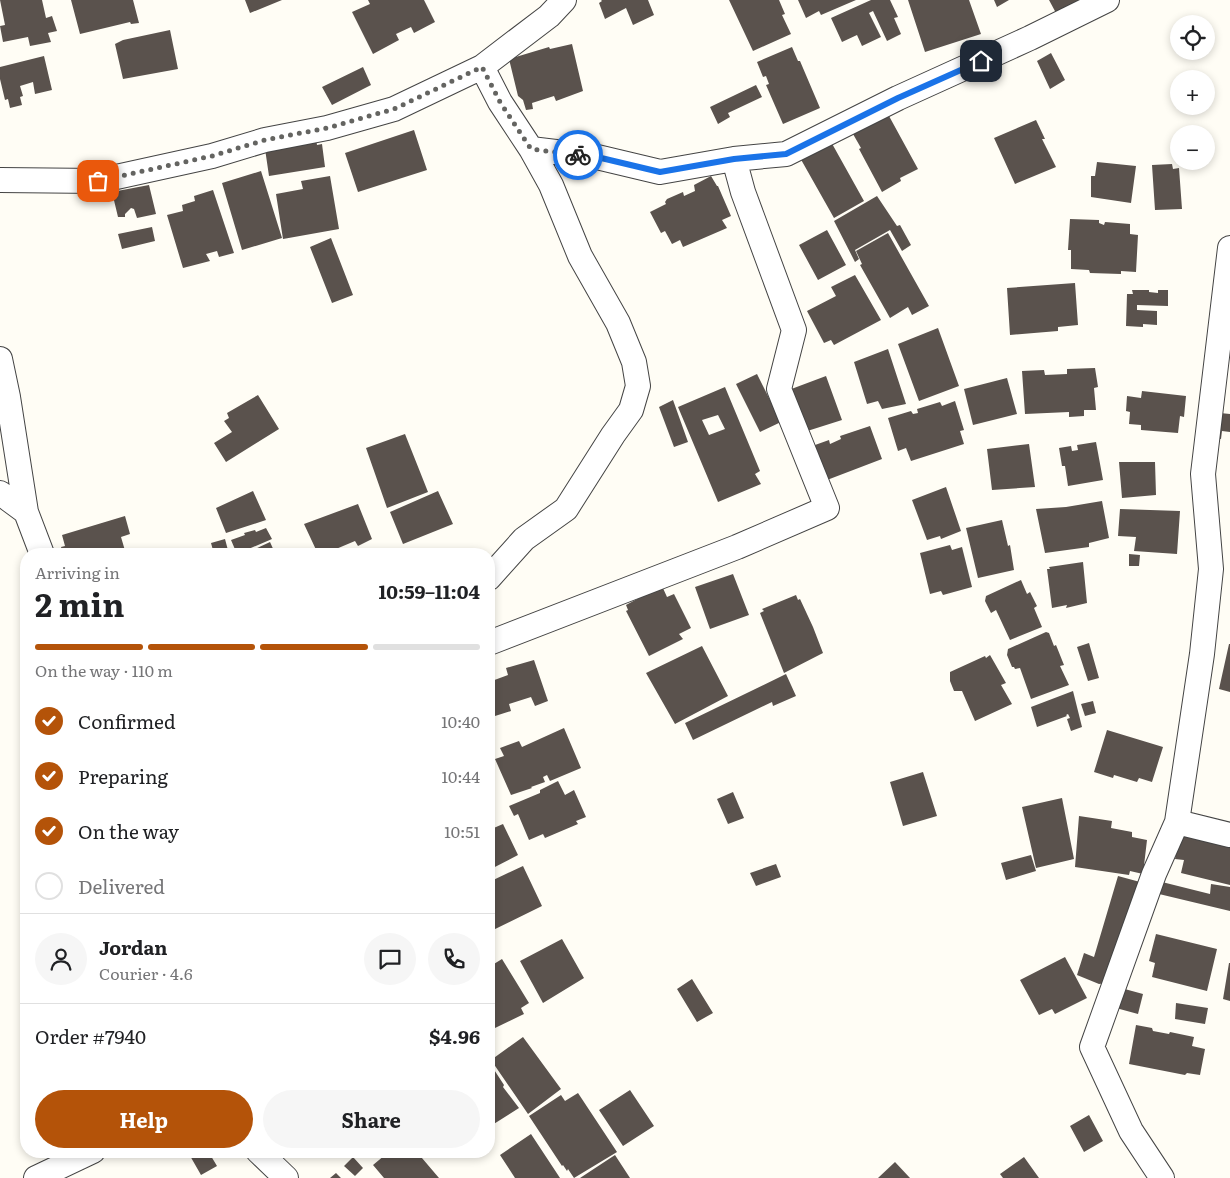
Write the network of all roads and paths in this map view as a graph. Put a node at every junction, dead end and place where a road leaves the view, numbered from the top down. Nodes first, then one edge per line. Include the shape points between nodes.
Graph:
1 (564, 0) edge
2 (1107, 0) edge
3 (482, 67) junction
4 (531, 149) junction
5 (734, 159) junction
6 (0, 180) edge
7 (1230, 248) edge
8 (0, 359) edge
9 (0, 492) edge
10 (26, 512) junction
11 (40, 548) edge
12 (495, 571) edge
13 (495, 641) edge
14 (1177, 822) junction
15 (1230, 835) edge
16 (78, 1158) edge
17 (265, 1158) edge
18 (36, 1178) edge
19 (286, 1178) edge
20 (1162, 1178) edge

1 - 3 street via 549,16
2 - 5 street via 786,154
3 - 4 street via 500,102
3 - 6 street via 394,109 212,156 98,181
4 - 5 street via 597,157 660,172
4 - 12 street via 551,186 580,256 618,323 634,362 638,386 631,410 566,508 524,539
5 - 13 street via 794,330 779,389 827,508
7 - 14 street via 1203,474 1211,568
8 - 10 street
9 - 10 street
10 - 11 street
14 - 15 street
14 - 20 street via 1154,874 1092,1047 1131,1131
16 - 18 street
17 - 19 street

